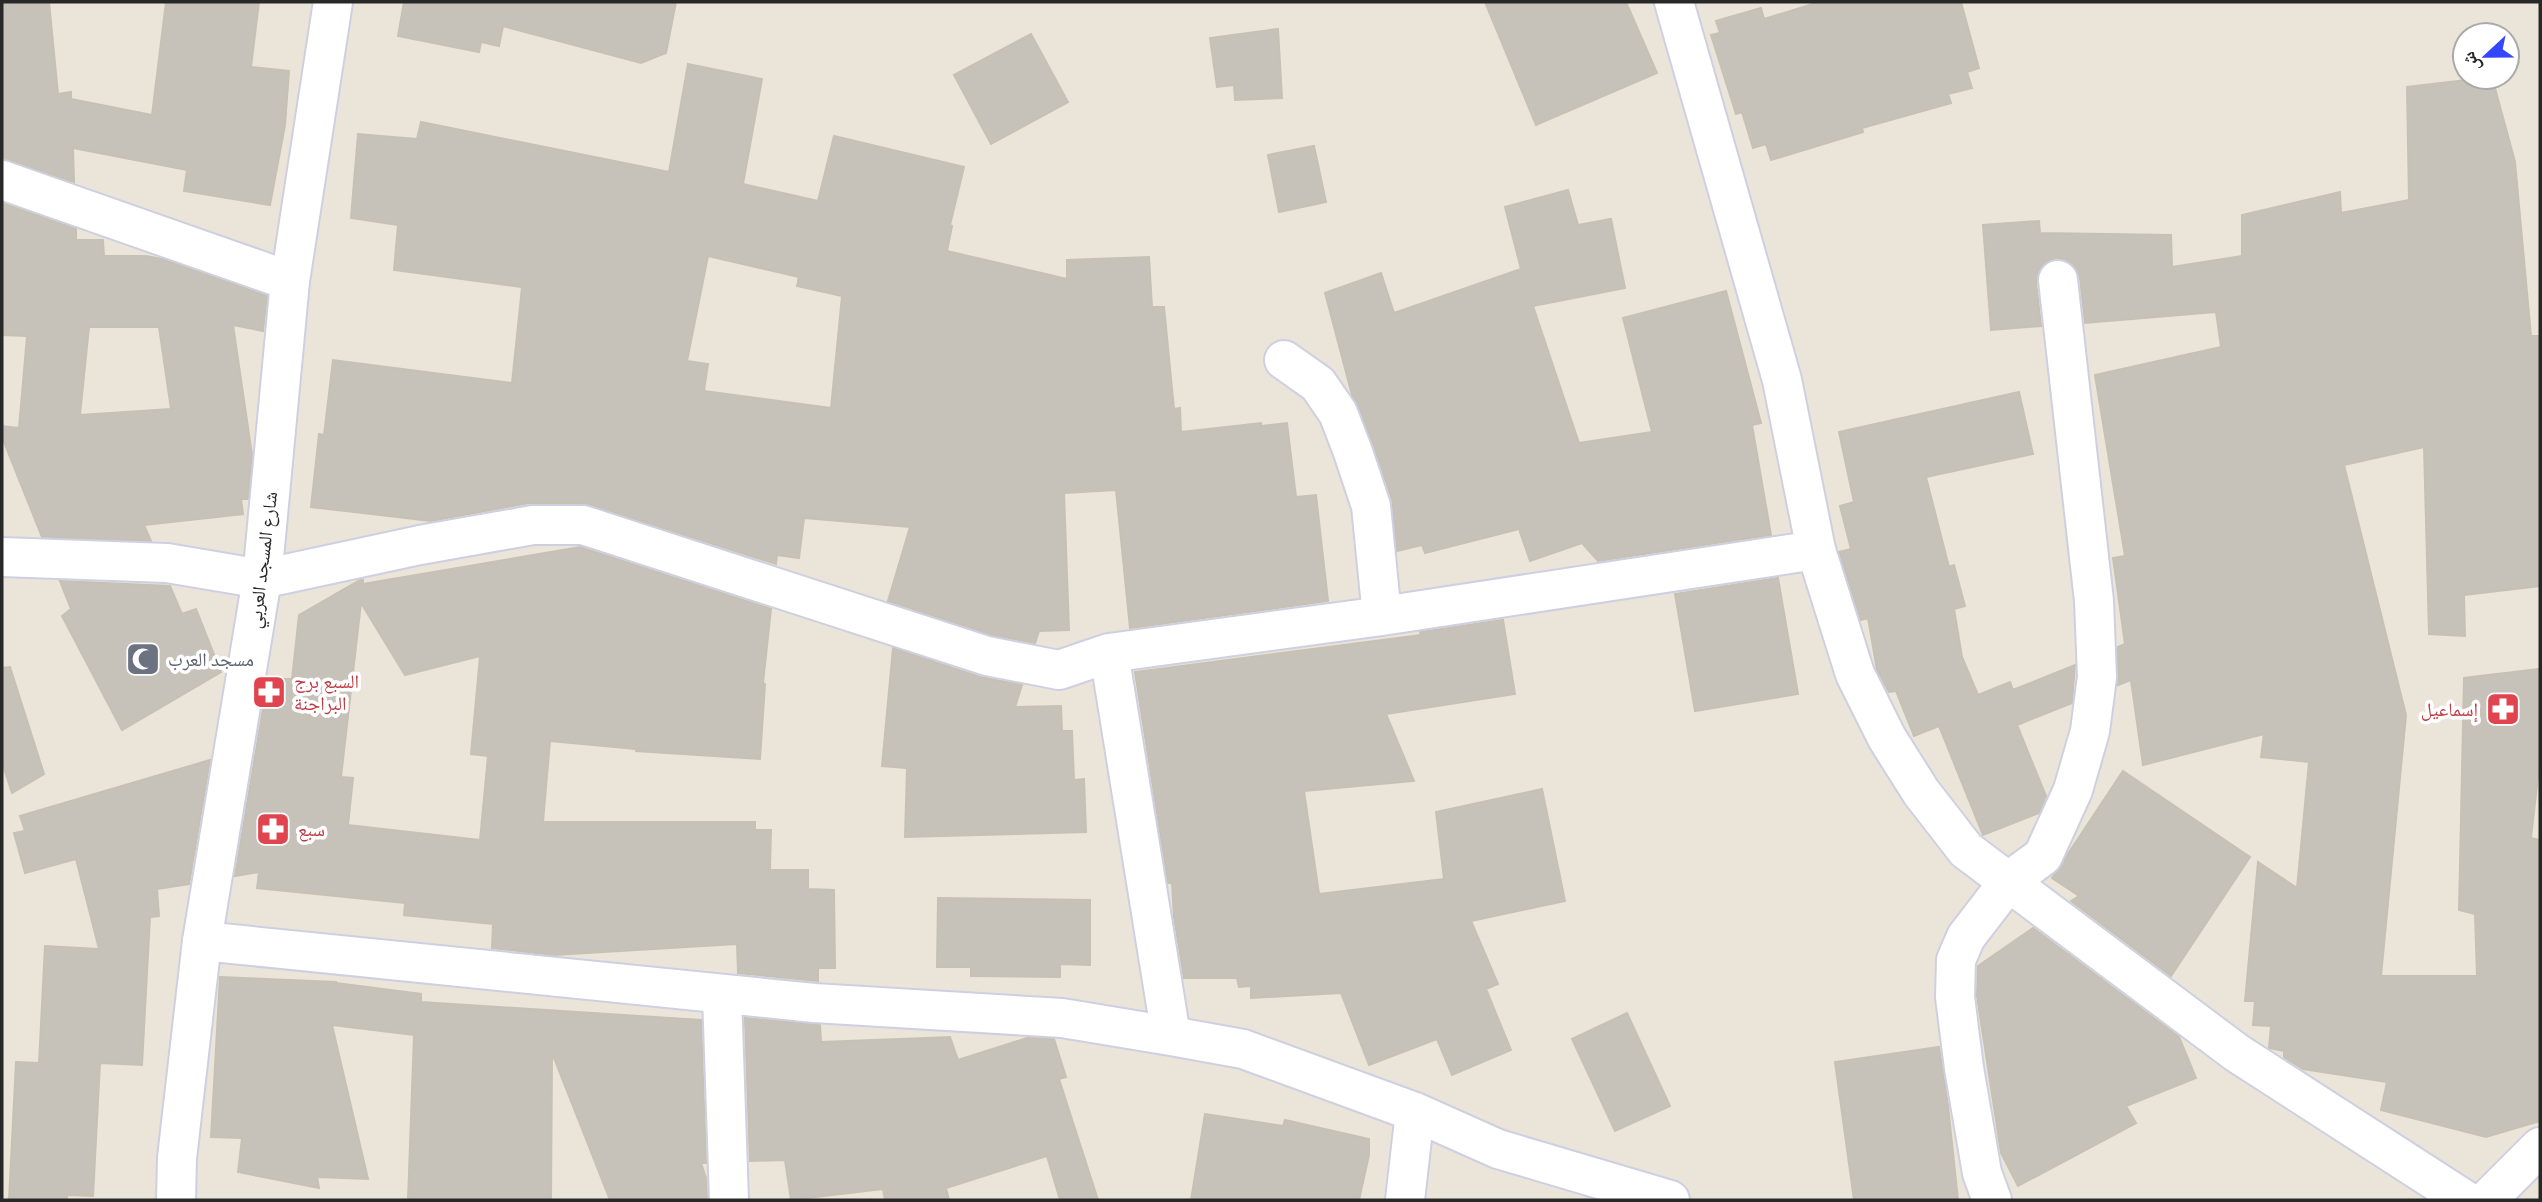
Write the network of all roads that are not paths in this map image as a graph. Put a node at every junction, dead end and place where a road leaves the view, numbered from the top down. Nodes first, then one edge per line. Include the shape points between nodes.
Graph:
1 (333, 2) edge
2 (1674, 2) edge
3 (2, 180) edge
4 (2058, 280) dead end
5 (290, 281) junction
6 (1284, 360) dead end
7 (1816, 550) junction
8 (2, 557) edge
9 (262, 579) junction
10 (1382, 616) junction
11 (1109, 653) junction
12 (2009, 881) junction
13 (202, 941) junction
14 (722, 995) junction
15 (1171, 1036) junction
16 (1415, 1112) junction
17 (2540, 1147) edge
18 (176, 1200) edge
19 (729, 1200) edge
20 (1405, 1200) edge
21 (1670, 1200) edge
22 (1992, 1200) edge
23 (2465, 1200) edge
24 (2487, 1200) edge

1 - 5 street, شارع المسجد العربي
2 - 7 street via 1782,380
3 - 5 street
4 - 12 street via 2094,601 2097,677 2090,731 2073,790 2043,856
5 - 9 street, شارع المسجد العربي
6 - 10 street via 1318,384 1338,413 1353,452 1371,506
7 - 10 street
7 - 12 street via 1855,674 1887,738 1966,850
8 - 9 street via 167,563
9 - 11 street via 533,525 583,525 987,656 1059,670
9 - 13 street, شارع المسجد العربي
10 - 11 street
11 - 15 street
12 - 22 street via 1966,937 1956,960 1955,997 1965,1068 1982,1173
12 - 23 street via 2237,1053
13 - 14 street
13 - 18 street, شارع المسجد العربي
14 - 15 street via 1062,1018
14 - 19 street
15 - 16 street via 1243,1049
16 - 20 street
16 - 21 street via 1498,1149
17 - 24 street

